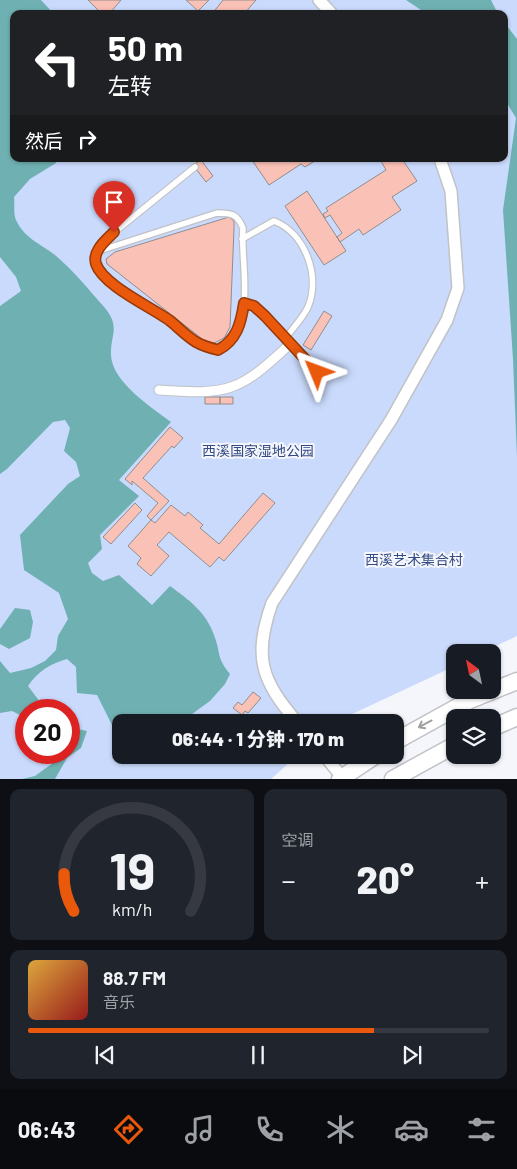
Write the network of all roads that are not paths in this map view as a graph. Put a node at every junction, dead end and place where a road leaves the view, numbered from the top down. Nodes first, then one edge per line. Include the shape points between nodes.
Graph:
1 (320, 0) edge
2 (329, 10) edge
3 (441, 162) edge
4 (194, 167) dead end
5 (242, 239) junction
6 (96, 254) junction
7 (244, 303) junction
8 (288, 342) junction
9 (317, 372) dead end
10 (160, 390) dead end
11 (517, 681) edge
12 (290, 714) edge
13 (517, 717) edge
14 (501, 724) edge
15 (404, 737) edge
16 (446, 750) edge
17 (331, 764) edge
18 (362, 764) edge
19 (341, 778) edge
20 (393, 779) edge

1 - 2 street
3 - 12 street via 451,190 458,288 447,320 386,427 272,603 263,628 263,667 274,695
4 - 6 lane via 114,232
5 - 6 lane via 243,228 239,218 233,213 217,213
5 - 7 lane
5 - 8 lane via 274,221 292,233 308,259 313,289 307,308
6 - 7 lane via 96,263 102,274 206,347 218,350 233,340
7 - 8 lane via 254,306
8 - 9 lane
8 - 10 street via 253,377 236,387 217,392
11 -> 15 main road via 470,700
13 - 14 main road
16 - 20 main road
17 - 19 street
18 - 19 main road

